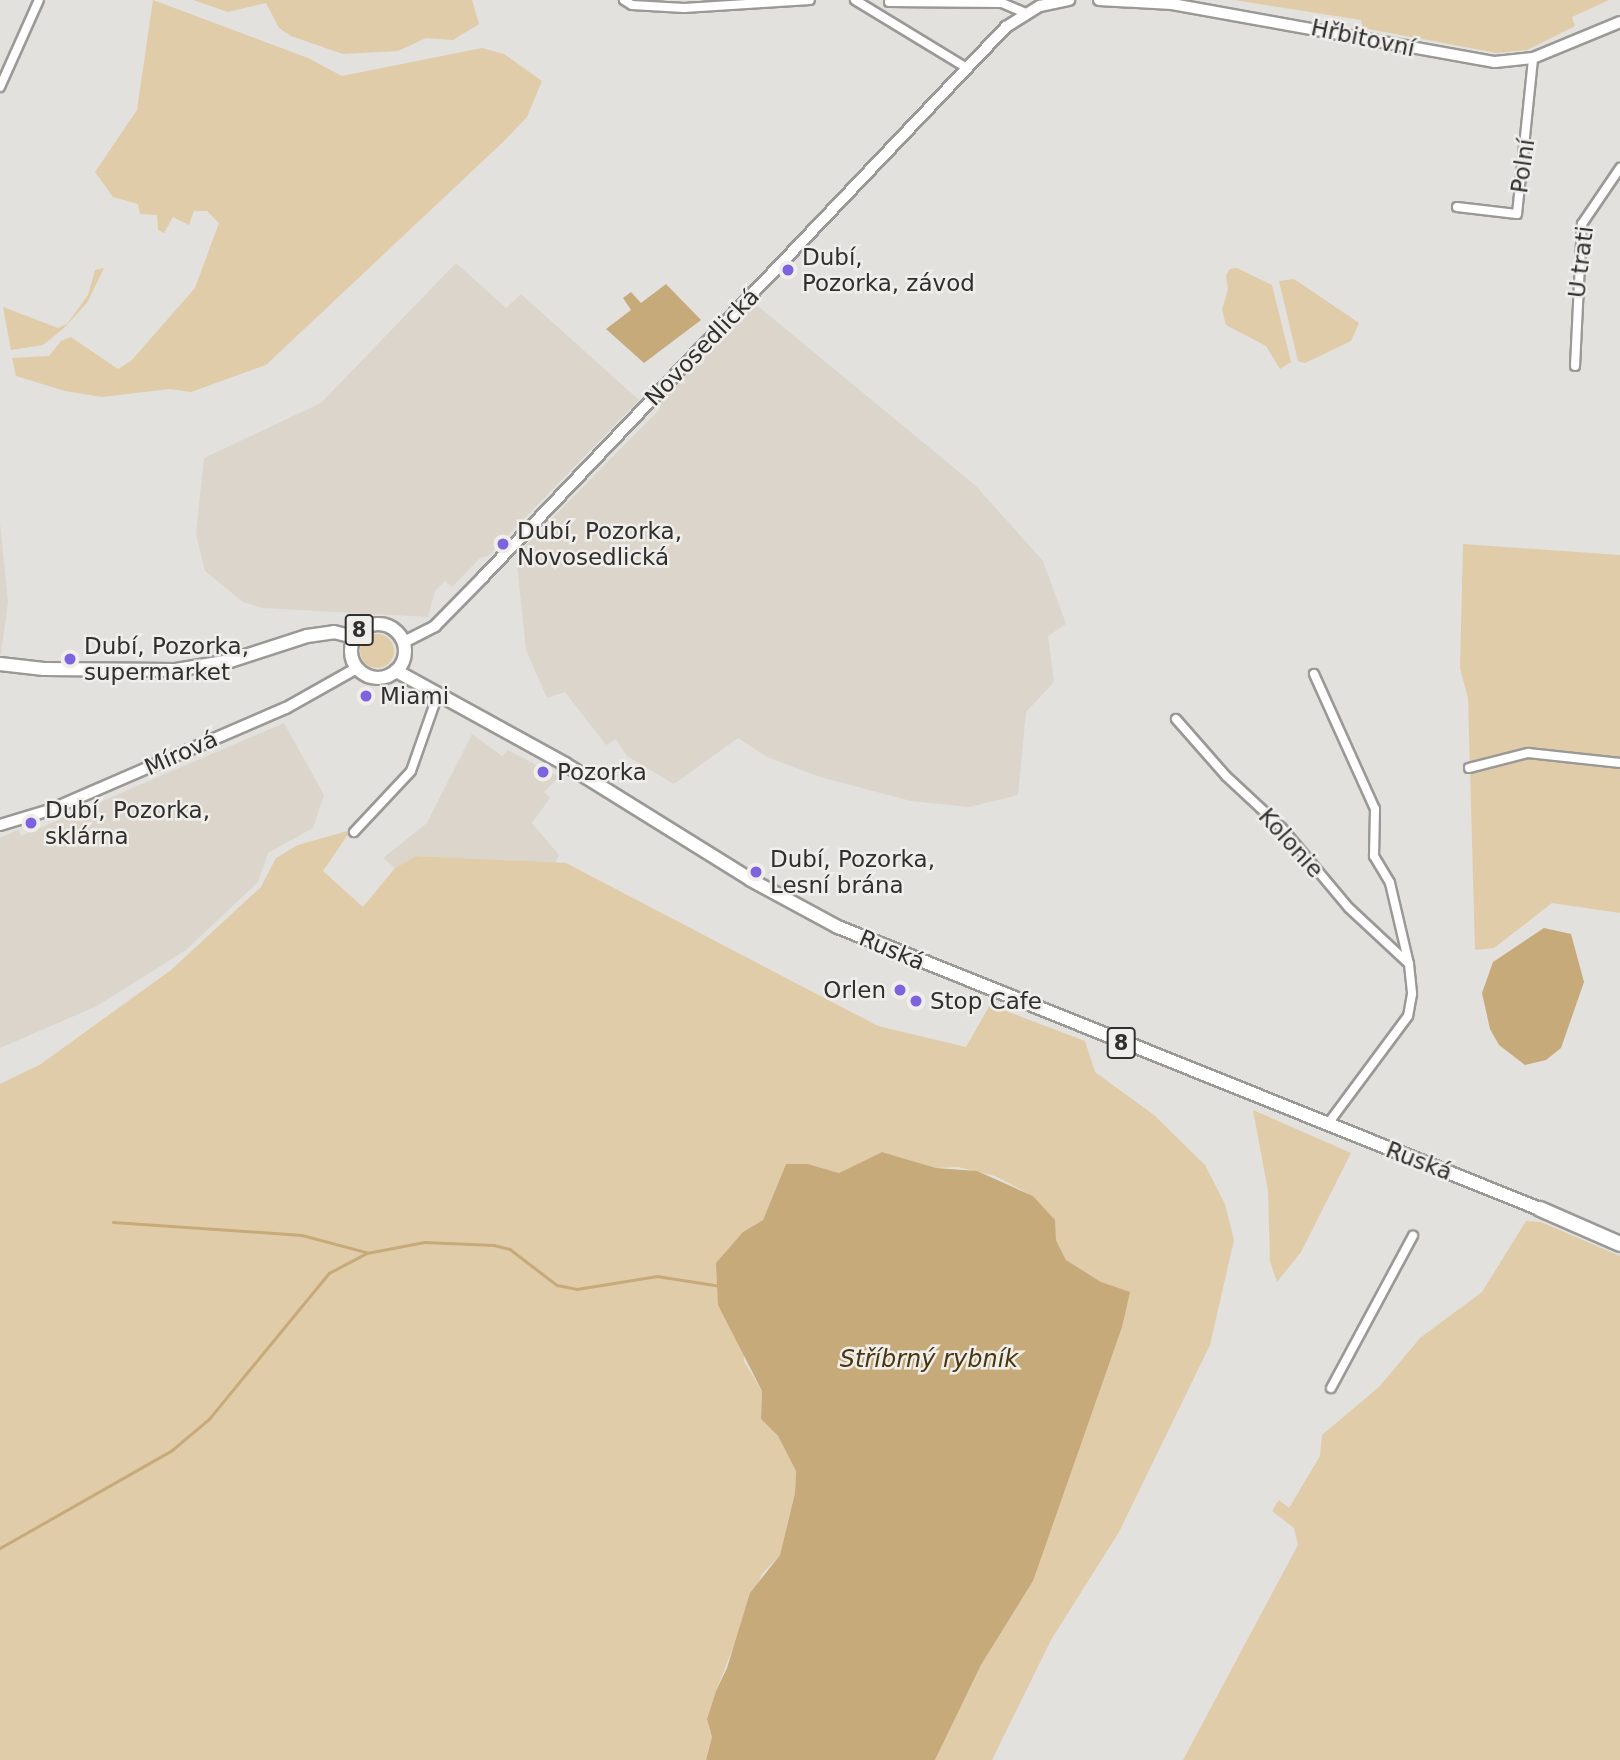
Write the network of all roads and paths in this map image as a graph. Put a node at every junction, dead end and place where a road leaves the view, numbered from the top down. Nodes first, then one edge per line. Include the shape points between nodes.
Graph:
1 (39, 0) edge
2 (624, 0) edge
3 (810, 0) edge
4 (855, 0) edge
5 (1069, 0) edge
6 (1100, 0) edge
7 (957, 1) edge
8 (889, 2) dead end
9 (1171, 2) edge
10 (1025, 13) junction
11 (1620, 22) edge
12 (1533, 58) junction
13 (967, 68) junction
14 (0, 87) edge
15 (1620, 168) edge
16 (1457, 207) dead end
17 (1575, 366) dead end
18 (354, 637) junction
19 (404, 642) junction
20 (0, 664) edge
21 (357, 668) junction
22 (396, 671) junction
23 (1314, 674) dead end
24 (437, 697) junction
25 (1176, 719) dead end
26 (1620, 763) edge
27 (1469, 768) dead end
28 (0, 825) edge
29 (354, 832) dead end
30 (1409, 964) junction
31 (1327, 1125) junction
32 (1540, 1209) junction
33 (1413, 1236) dead end
34 (1620, 1239) edge
35 (1620, 1244) edge
36 (1331, 1388) dead end

1 - 14 street
2 - 3 street via 632,5 684,8
4 - 13 street via 881,20
5 - 10 street
6 - 9 street, Hřbitovní
7 - 8 street
7 - 10 street via 1002,3
9 - 12 street, Hřbitovní via 1462,58 1495,62
10 - 13 street, Novosedlická
11 - 12 street, Hřbitovní
12 - 16 street, Polní via 1517,214
13 - 19 street, Novosedlická via 468,593 431,629
15 - 17 street, U trati via 1582,224
18 - 19 main road, 8 via 367,625 385,624
18 - 20 main road, 8 via 317,634 222,663 176,670
18 - 21 main road, 8 via 351,652
19 - 22 main road, 8 via 404,657
21 - 22 main road, 8 via 373,678
21 - 28 street, Mírová via 327,689 266,716 50,810
22 - 24 main road, Ruská / 8
23 - 30 street via 1375,809 1374,856 1390,883
24 - 29 street via 411,771
24 - 31 main road, Ruská / 8 via 565,764 716,859 838,928
25 - 30 street, Kolonie via 1226,776 1282,828 1349,908
26 - 27 street via 1528,752
30 - 31 street via 1412,994 1408,1016
31 - 32 main road, Ruská / 8
32 - 34 highway, 8
32 - 35 highway, 8
33 - 36 street

